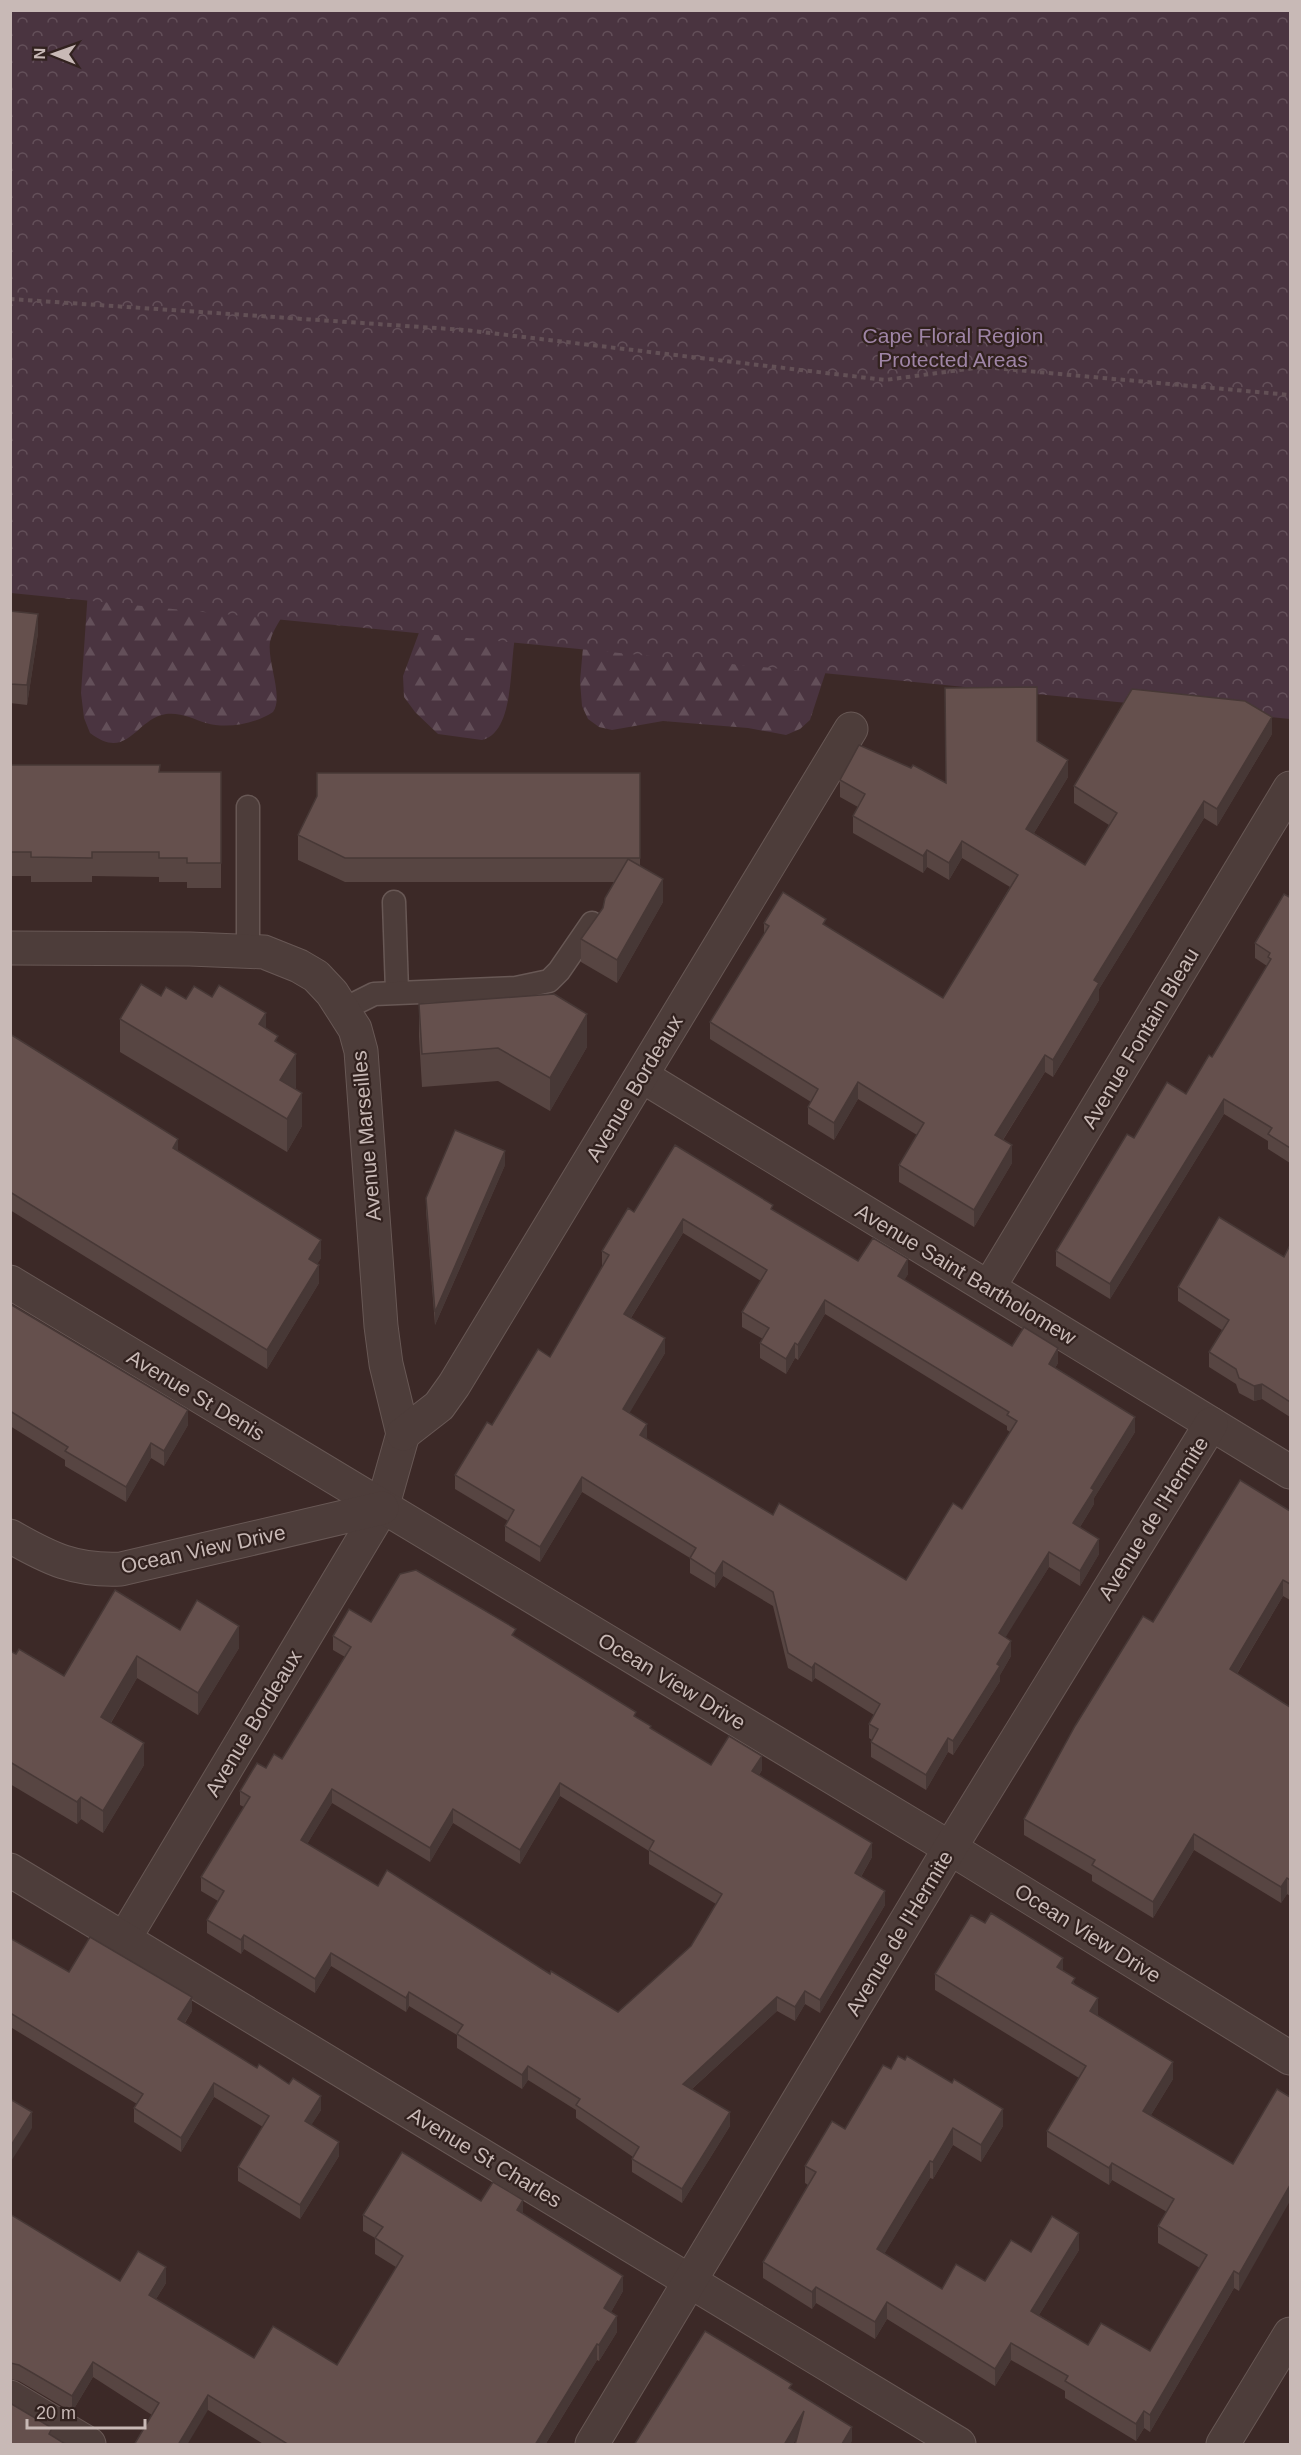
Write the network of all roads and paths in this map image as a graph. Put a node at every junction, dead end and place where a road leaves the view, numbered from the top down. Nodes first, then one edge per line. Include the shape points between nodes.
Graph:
1 (10, 299) edge
2 (1290, 395) edge
3 (850, 729) dead end
4 (1290, 788) edge
5 (248, 807) dead end
6 (394, 902) dead end
7 (592, 922) edge
8 (10, 948) edge
9 (248, 950) junction
10 (396, 991) junction
11 (344, 1010) junction
12 (642, 1076) junction
13 (10, 1282) edge
14 (989, 1287) junction
15 (1210, 1424) junction
16 (403, 1434) junction
17 (1290, 1472) edge
18 (382, 1508) junction
19 (10, 1536) edge
20 (950, 1848) junction
21 (10, 1870) edge
22 (124, 1939) junction
23 (1290, 2058) edge
24 (690, 2282) junction
25 (1290, 2334) edge
26 (10, 2397) edge
27 (89, 2445) edge
28 (592, 2445) edge
29 (959, 2445) edge
30 (1223, 2445) edge

1 - 2 path via 465,330 885,380 983,367
3 - 12 street, Avenue Bordeaux
4 - 14 street, Avenue Fontain Bleau
5 - 9 lane
6 - 10 lane
7 - 10 lane via 549,981 516,988
8 - 9 street, Avenue Marseilles
9 - 11 street, Avenue Marseilles via 281,957 316,976
10 - 11 lane via 367,997
11 - 16 street, Avenue Marseilles via 355,1029 365,1079 381,1326
12 - 14 street, Avenue Saint Bartholomew
12 - 16 street, Avenue Bordeaux via 454,1386 439,1406
13 - 18 street, Avenue St Denis
14 - 15 street, Avenue Saint Bartholomew
15 - 17 street, Avenue Saint Bartholomew
15 - 20 street, Avenue de l'Hermite
16 - 18 street, Avenue Marseilles
18 - 19 street, Ocean View Drive via 121,1569 66,1564
18 - 20 street, Ocean View Drive
18 - 22 street, Avenue Bordeaux
20 - 23 street, Ocean View Drive
20 - 24 street, Avenue de l'Hermite
21 - 22 street, Avenue St Charles
22 - 24 street, Avenue St Charles
24 - 28 street, Avenue de l'Hermite
24 - 29 street, Avenue St Charles
25 - 30 street
26 - 27 street

